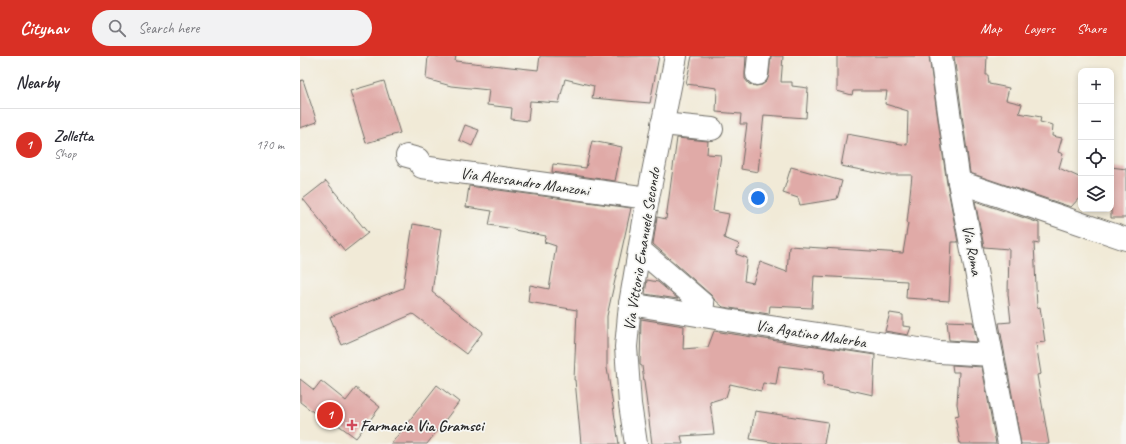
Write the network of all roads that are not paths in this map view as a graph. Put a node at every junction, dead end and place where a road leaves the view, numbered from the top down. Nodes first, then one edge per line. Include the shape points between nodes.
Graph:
1 (676, 56) edge
2 (941, 56) edge
3 (662, 124) junction
4 (712, 129) dead end
5 (407, 156) dead end
6 (960, 182) junction
7 (648, 198) junction
8 (1126, 239) edge
9 (640, 250) junction
10 (630, 304) junction
11 (701, 316) junction
12 (992, 355) junction
13 (636, 444) edge
14 (1008, 444) edge

1 - 3 street, Via Vittorio Emanuele Secondo
2 - 6 street, Via Roma
3 - 4 street
3 - 7 street, Via Vittorio Emanuele Secondo
5 - 7 street, Via Alessandro Manzoni via 418,159 422,167
6 - 8 street
6 - 12 street, Via Roma
7 - 9 street, Via Vittorio Emanuele Secondo
9 - 10 street, Via Vittorio Emanuele Secondo
9 - 11 street via 703,304
10 - 11 street, Via Agatino Malerba
10 - 13 street, Via Vittorio Emanuele Secondo via 626,347
11 - 12 street, Via Agatino Malerba via 939,352
12 - 14 street, Via Roma

